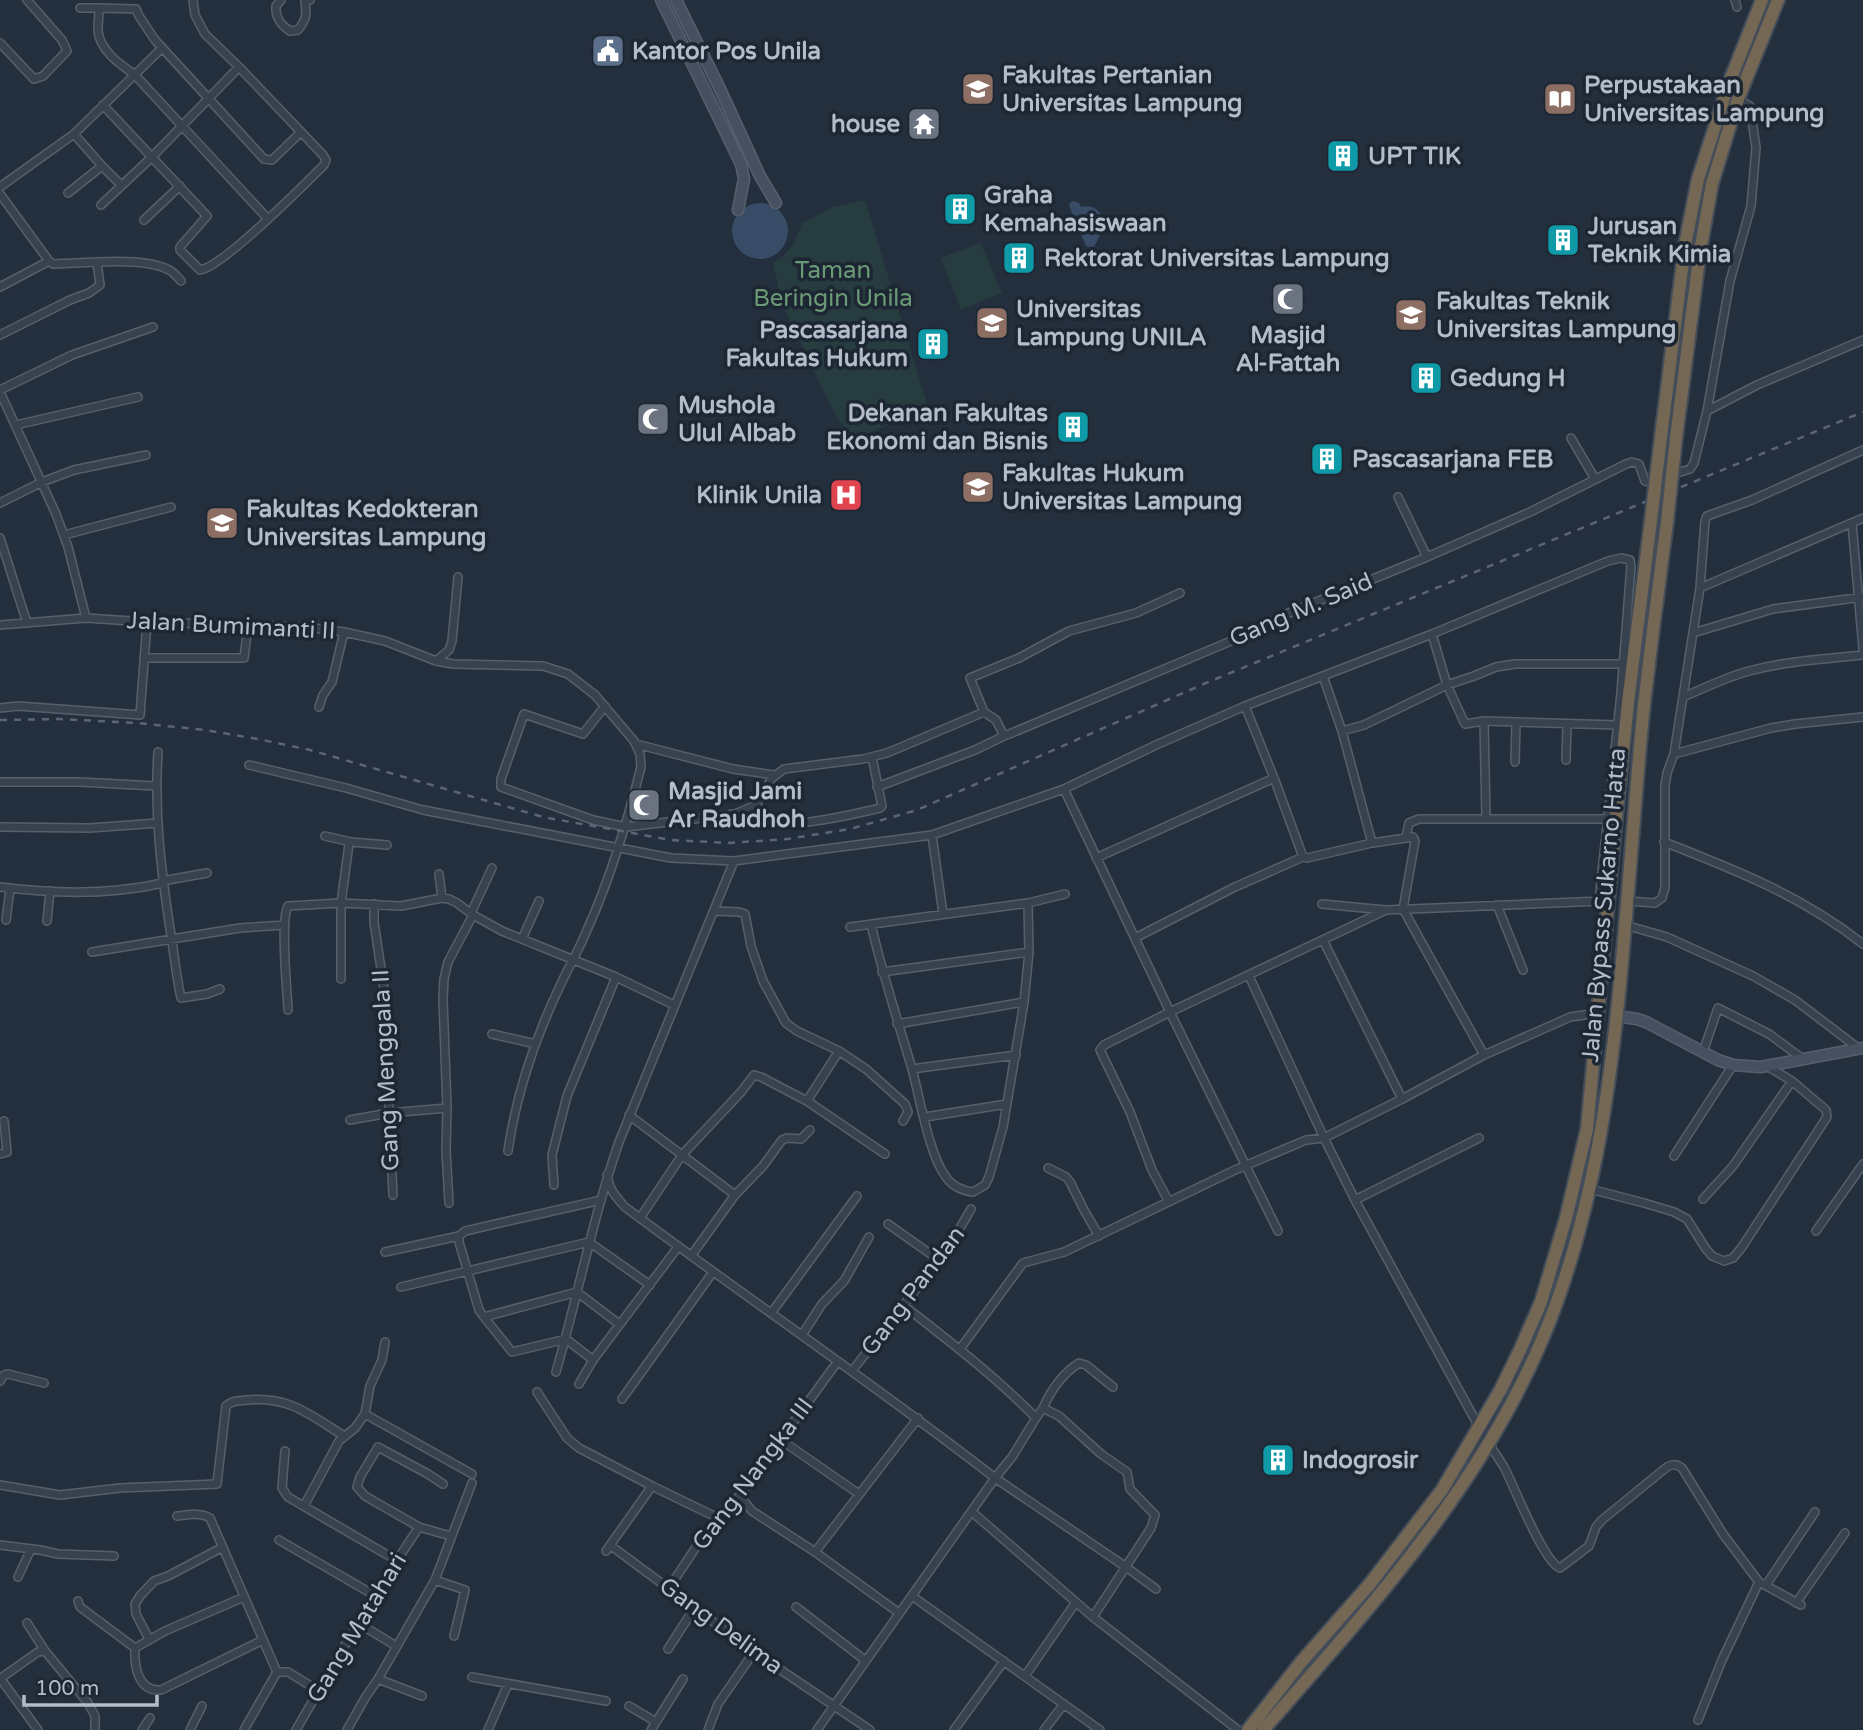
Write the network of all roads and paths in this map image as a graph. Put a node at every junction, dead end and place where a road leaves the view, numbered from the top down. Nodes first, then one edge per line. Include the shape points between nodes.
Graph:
1 (27, 0) edge
2 (193, 0) edge
3 (281, 0) edge
4 (661, 0) edge
5 (676, 0) edge
6 (1762, 0) edge
7 (1778, 0) edge
8 (305, 1) edge
9 (80, 8) dead end
10 (99, 8) junction
11 (0, 43) edge
12 (162, 48) junction
13 (239, 66) junction
14 (134, 74) junction
15 (208, 99) junction
16 (1738, 99) junction
17 (103, 105) junction
18 (181, 127) junction
19 (300, 131) junction
20 (74, 134) junction
21 (152, 157) junction
22 (102, 166) junction
23 (121, 185) junction
24 (180, 186) junction
25 (0, 187) edge
26 (68, 193) dead end
27 (0, 194) edge
28 (776, 203) dead end
29 (101, 205) dead end
30 (738, 209) dead end
31 (268, 219) junction
32 (144, 220) dead end
33 (49, 261) junction
34 (97, 262) junction
35 (181, 282) dead end
36 (0, 287) edge
37 (153, 327) dead end
38 (0, 335) edge
39 (1863, 340) edge
40 (0, 391) edge
41 (138, 397) dead end
42 (1707, 411) junction
43 (16, 425) junction
44 (1571, 438) dead end
45 (1863, 450) edge
46 (146, 455) dead end
47 (1595, 479) junction
48 (42, 482) junction
49 (1398, 497) dead end
50 (0, 503) edge
51 (171, 507) dead end
52 (1863, 518) edge
53 (1852, 523) junction
54 (64, 535) junction
55 (0, 538) edge
56 (1427, 557) junction
57 (458, 578) dead end
58 (1700, 588) junction
59 (1180, 593) dead end
60 (1861, 597) edge
61 (86, 618) junction
62 (146, 622) junction
63 (27, 623) junction
64 (0, 625) edge
65 (248, 626) junction
66 (344, 632) junction
67 (1693, 633) junction
68 (1432, 634) junction
69 (1863, 649) edge
70 (1863, 655) edge
71 (144, 658) junction
72 (436, 661) junction
73 (1622, 664) junction
74 (1323, 676) junction
75 (1447, 685) junction
76 (1683, 697) junction
77 (605, 706) junction
78 (1245, 706) junction
79 (319, 707) dead end
80 (0, 708) edge
81 (984, 712) junction
82 (1863, 717) edge
83 (1484, 721) junction
84 (1516, 722) junction
85 (1567, 724) junction
86 (1617, 725) junction
87 (1342, 732) junction
88 (1007, 735) junction
89 (636, 744) junction
90 (158, 752) dead end
91 (1674, 754) junction
92 (872, 757) junction
93 (1566, 760) dead end
94 (1515, 762) dead end
95 (249, 765) dead end
96 (775, 775) junction
97 (1274, 778) junction
98 (0, 782) edge
99 (156, 786) junction
100 (877, 787) junction
101 (1064, 789) junction
102 (756, 805) junction
103 (1486, 818) junction
104 (1607, 819) junction
105 (158, 823) junction
106 (0, 827) edge
107 (626, 827) junction
108 (933, 835) junction
109 (325, 836) dead end
110 (1406, 838) junction
111 (351, 842) junction
112 (1664, 842) junction
113 (1372, 843) junction
114 (387, 845) dead end
115 (620, 848) junction
116 (1096, 858) junction
117 (1303, 858) junction
118 (734, 861) junction
119 (492, 868) dead end
120 (207, 873) dead end
121 (439, 874) dead end
122 (162, 882) junction
123 (0, 887) edge
124 (10, 889) junction
125 (50, 891) junction
126 (1065, 894) dead end
127 (442, 898) junction
128 (539, 901) dead end
129 (1604, 901) junction
130 (1627, 901) junction
131 (341, 903) junction
132 (374, 904) junction
133 (1028, 904) junction
134 (1322, 904) dead end
135 (1497, 905) junction
136 (1404, 909) junction
137 (1386, 910) junction
138 (715, 911) junction
139 (472, 914) junction
140 (943, 914) junction
141 (6, 920) dead end
142 (47, 921) dead end
143 (871, 924) junction
144 (284, 925) junction
145 (1625, 925) junction
146 (850, 927) dead end
147 (172, 938) junction
148 (1135, 938) junction
149 (522, 939) junction
150 (1323, 940) junction
151 (1863, 944) edge
152 (92, 952) dead end
153 (1029, 952) junction
154 (573, 959) junction
155 (1524, 970) dead end
156 (882, 972) junction
157 (1248, 976) junction
158 (616, 977) junction
159 (341, 979) dead end
160 (220, 989) dead end
161 (1024, 1002) junction
162 (674, 1005) junction
163 (288, 1010) dead end
164 (1170, 1012) junction
165 (1598, 1013) junction
166 (1616, 1016) junction
167 (897, 1024) junction
168 (492, 1034) dead end
169 (536, 1044) junction
170 (1861, 1048) edge
171 (839, 1051) junction
172 (1703, 1052) junction
173 (1016, 1055) junction
174 (1484, 1055) junction
175 (1803, 1059) junction
176 (1733, 1065) junction
177 (1766, 1066) junction
178 (912, 1069) junction
179 (1792, 1082) junction
180 (1402, 1099) junction
181 (807, 1101) junction
182 (1007, 1104) junction
183 (447, 1108) junction
184 (389, 1113) junction
185 (629, 1115) junction
186 (925, 1117) junction
187 (350, 1120) dead end
188 (5, 1121) dead end
189 (903, 1121) dead end
190 (810, 1130) dead end
191 (1324, 1138) junction
192 (1479, 1138) dead end
193 (508, 1151) dead end
194 (0, 1154) edge
195 (885, 1154) dead end
196 (682, 1155) junction
197 (1674, 1156) dead end
198 (1863, 1164) edge
199 (1246, 1166) junction
200 (1048, 1168) dead end
201 (607, 1175) junction
202 (1853, 1178) junction
203 (1863, 1183) edge
204 (554, 1185) dead end
205 (1590, 1189) junction
206 (393, 1195) dead end
207 (735, 1195) junction
208 (857, 1196) dead end
209 (1703, 1199) dead end
210 (601, 1200) junction
211 (1355, 1200) junction
212 (1169, 1202) junction
213 (449, 1203) dead end
214 (1569, 1207) junction
215 (971, 1209) dead end
216 (1584, 1211) junction
217 (640, 1218) junction
218 (888, 1224) dead end
219 (1278, 1231) dead end
220 (1816, 1231) dead end
221 (459, 1236) junction
222 (1099, 1236) junction
223 (869, 1237) dead end
224 (589, 1242) junction
225 (678, 1247) junction
226 (386, 1252) dead end
227 (691, 1256) junction
228 (939, 1260) junction
229 (467, 1271) junction
230 (713, 1272) junction
231 (650, 1285) junction
232 (401, 1287) dead end
233 (577, 1292) junction
234 (903, 1305) junction
235 (772, 1312) junction
236 (484, 1317) junction
237 (619, 1324) junction
238 (802, 1335) junction
239 (566, 1339) junction
240 (385, 1342) dead end
241 (960, 1349) junction
242 (593, 1360) junction
243 (838, 1361) junction
244 (556, 1371) dead end
245 (852, 1371) junction
246 (0, 1381) edge
247 (44, 1383) dead end
248 (579, 1384) dead end
249 (1113, 1387) dead end
250 (537, 1392) dead end
251 (622, 1399) dead end
252 (1043, 1408) junction
253 (365, 1414) junction
254 (918, 1418) junction
255 (1036, 1418) junction
256 (1479, 1428) junction
257 (344, 1436) junction
258 (781, 1440) junction
259 (1489, 1443) junction
260 (285, 1451) dead end
261 (472, 1474) dead end
262 (995, 1478) junction
263 (472, 1483) dead end
264 (443, 1484) dead end
265 (0, 1485) edge
266 (652, 1486) junction
267 (741, 1494) junction
268 (859, 1494) junction
269 (304, 1506) junction
270 (972, 1512) junction
271 (1815, 1512) dead end
272 (177, 1516) dead end
273 (718, 1518) junction
274 (419, 1527) junction
275 (1845, 1533) dead end
276 (447, 1535) dead end
277 (279, 1541) dead end
278 (0, 1545) edge
279 (223, 1547) junction
280 (31, 1549) junction
281 (815, 1552) junction
282 (114, 1556) dead end
283 (396, 1560) junction
284 (1126, 1567) junction
285 (18, 1577) dead end
286 (435, 1580) junction
287 (1762, 1584) junction
288 (669, 1588) junction
289 (1156, 1589) dead end
290 (374, 1595) junction
291 (912, 1596) junction
292 (244, 1597) junction
293 (78, 1601) dead end
294 (1076, 1602) junction
295 (695, 1607) junction
296 (796, 1607) dead end
297 (900, 1613) junction
298 (1093, 1617) junction
299 (27, 1623) dead end
300 (358, 1623) junction
301 (454, 1636) dead end
302 (149, 1639) junction
303 (264, 1640) junction
304 (1317, 1644) junction
305 (396, 1646) junction
306 (135, 1648) junction
307 (668, 1649) dead end
308 (45, 1651) junction
309 (754, 1652) junction
310 (1329, 1654) junction
311 (866, 1661) junction
312 (1004, 1661) junction
313 (1302, 1661) junction
314 (1315, 1671) junction
315 (277, 1672) junction
316 (1025, 1676) junction
317 (472, 1677) dead end
318 (0, 1678) edge
319 (378, 1679) junction
320 (683, 1679) dead end
321 (508, 1684) junction
322 (319, 1691) junction
323 (422, 1696) dead end
324 (606, 1701) dead end
325 (1064, 1704) junction
326 (202, 1706) dead end
327 (629, 1706) dead end
328 (834, 1706) junction
329 (150, 1718) dead end
330 (1698, 1720) dead end
331 (656, 1722) junction
332 (246, 1729) edge
333 (38, 1730) edge
334 (95, 1730) edge
335 (142, 1730) edge
336 (190, 1730) edge
337 (296, 1730) edge
338 (347, 1730) edge
339 (488, 1730) edge
340 (651, 1730) edge
341 (708, 1730) edge
342 (817, 1730) edge
343 (870, 1730) edge
344 (954, 1730) edge
345 (1044, 1730) edge
346 (1100, 1730) edge
347 (1238, 1730) edge
348 (1248, 1730) edge
349 (1264, 1730) edge

1 - 11 street via 68,51 34,79
2 - 13 street via 205,34
3 - 8 street via 275,12 290,31 298,30 305,21
4 - 30 street via 741,163 744,179
5 - 28 street
6 - 129 highway, Jalan Bypass Sukarno Hatta, bridge via 1698,179 1685,245
7 - 16 highway, Jalan Bypass Sukarno Hatta
9 - 10 street
10 - 12 street via 136,9
10 - 14 street via 98,34 104,48
12 - 14 street
12 - 15 street
13 - 15 street
13 - 19 street
14 - 17 street
14 - 18 street
15 - 18 street
15 - 19 street via 267,160
16 - 42 street via 1751,106 1755,167 1751,206 1730,281
16 - 130 highway, Jalan Bypass Sukarno Hatta, bridge via 1712,184 1700,251 1644,709
17 - 20 street
17 - 21 street
18 - 21 street
18 - 31 street
19 - 31 street via 326,160
20 - 22 street
20 - 25 street
21 - 23 street
21 - 24 street
22 - 23 street
22 - 26 street
23 - 29 street
24 - 31 street via 207,216 180,247 200,271
24 - 32 street
27 - 33 street
33 - 34 street
33 - 36 street
34 - 35 street via 160,267
34 - 38 street via 97,288
37 - 40 street via 72,355
39 - 42 street
40 - 43 street
41 - 43 street
42 - 47 street, Gang M. Said via 1692,467 1648,482 1639,464 1632,462
43 - 48 street
44 - 47 street
45 - 58 street via 1707,516
46 - 48 street via 74,470
47 - 56 street, Gang M. Said
48 - 50 street
48 - 54 street
49 - 56 street
51 - 54 street
52 - 53 street
53 - 58 street
53 - 60 street
54 - 61 street
55 - 63 street
56 - 88 street, Gang M. Said
57 - 72 street via 452,641
58 - 67 street
59 - 81 street via 1136,613 1069,631 970,678
60 - 67 street via 1773,609
60 - 69 street
61 - 62 street, Jalan Bumimanti II
61 - 63 street, Jalan Bumimanti II
62 - 65 street, Jalan Bumimanti II
62 - 71 street
63 - 64 street, Jalan Bumimanti II
65 - 66 street, Jalan Bumimanti II
65 - 71 street via 244,658
66 - 72 street, Jalan Bumimanti II via 385,641
66 - 79 street via 332,682
67 - 76 street
68 - 73 street via 1624,558 1631,566
68 - 74 street
68 - 75 street
70 - 76 street via 1759,668
71 - 80 street via 140,715
72 - 77 street, Jalan Bumimanti II via 561,670
73 - 75 street via 1515,664
73 - 86 street
74 - 78 street
74 - 87 street
75 - 83 street via 1465,724
75 - 87 street
76 - 91 street
77 - 89 street, Jalan Bumimanti II
77 - 107 street via 583,734 524,714 500,784 572,813
78 - 97 street
78 - 101 street
81 - 88 street
81 - 92 street
82 - 91 street via 1771,728
83 - 84 street
83 - 103 street
84 - 85 street
84 - 94 street
85 - 86 street
85 - 93 street
86 - 104 street
87 - 113 street
88 - 100 street, Gang M. Said
89 - 96 street
89 - 107 street via 641,767
90 - 99 street
91 - 112 street via 1665,786
92 - 96 street via 784,769
92 - 100 street
95 - 115 street via 424,810
96 - 102 street
97 - 116 street
97 - 117 street
98 - 99 street
99 - 105 street
100 - 102 street via 882,806 834,818 776,822
101 - 108 street
101 - 116 street
102 - 107 street via 735,814
103 - 104 street
103 - 110 street via 1412,820
104 - 129 street
105 - 106 street
105 - 122 street
107 - 115 street
108 - 118 street
108 - 140 street
109 - 111 street
110 - 113 street
110 - 136 street via 1415,841
111 - 114 street
111 - 131 street
112 - 130 street via 1662,898 1654,903
112 - 151 street via 1791,897
113 - 117 street
115 - 118 street via 671,858
115 - 154 street
116 - 148 street
117 - 148 street
118 - 138 street
119 - 139 street
120 - 122 street
121 - 127 street
122 - 125 street via 110,891
122 - 147 street
123 - 124 street
124 - 125 street
124 - 141 street
125 - 142 street
126 - 133 street
127 - 132 street via 401,906
127 - 139 street
128 - 149 street
129 - 135 street
129 - 165 highway, Jalan Bypass Sukarno Hatta
130 - 145 highway, Jalan Bypass Sukarno Hatta
131 - 132 street
131 - 144 street via 288,905
131 - 159 street
132 - 184 street, Gang Menggala II via 387,1009
133 - 140 street
133 - 153 street
134 - 137 street
135 - 136 street
135 - 155 street
136 - 137 street
136 - 174 street
137 - 150 street
138 - 162 street
138 - 171 street via 745,914 763,981 786,1023
139 - 149 street
139 - 183 street via 444,979
140 - 143 street
143 - 146 street
143 - 156 street
144 - 147 street
144 - 163 street
145 - 166 highway, Jalan Bypass Sukarno Hatta
145 - 170 street via 1667,937 1753,976
147 - 152 street
147 - 160 street via 181,998
148 - 164 street
149 - 154 street
150 - 157 street
150 - 180 street
153 - 156 street
153 - 161 street
154 - 158 street
154 - 169 street
156 - 167 street
157 - 164 street
157 - 191 street
158 - 162 street
158 - 204 street via 567,1096 552,1154
161 - 167 street
161 - 173 street
162 - 185 street
164 - 199 street
164 - 212 street via 1100,1050
165 - 174 street via 1570,1017
165 - 214 highway, Jalan Bypass Sukarno Hatta via 1587,1129
166 - 172 street via 1646,1022
166 - 205 highway, Jalan Bypass Sukarno Hatta
167 - 178 street
168 - 169 street
169 - 193 street
170 - 175 street
171 - 181 street
171 - 189 street via 905,1104 908,1112
172 - 175 street via 1718,1008 1769,1034
172 - 176 street
173 - 178 street
173 - 182 street
174 - 180 street
175 - 177 street
176 - 177 street
176 - 197 street
177 - 179 street
178 - 186 street
179 - 205 street via 1826,1110 1827,1117 1733,1258 1724,1261 1712,1255 1687,1219 1674,1212
179 - 209 street
180 - 191 street
181 - 195 street
181 - 196 street via 754,1075
182 - 186 street
182 - 186 street via 989,1177 973,1192 960,1188 940,1169
183 - 184 street
183 - 213 street
184 - 187 street
184 - 206 street, Gang Menggala II
185 - 196 street
185 - 201 street
188 - 194 street via 6,1152
190 - 207 street via 801,1139 782,1140
191 - 199 street via 1306,1140
191 - 211 street
192 - 211 street
196 - 207 street
196 - 217 street
198 - 202 street
199 - 212 street
199 - 219 street
200 - 222 street via 1070,1182
201 - 210 street
201 - 217 street via 613,1195
202 - 203 street
202 - 220 street
205 - 216 highway, Jalan Bypass Sukarno Hatta
207 - 227 street
208 - 235 street
210 - 221 street
210 - 224 street
211 - 256 street
212 - 222 street
214 - 216 highway
214 - 256 highway, Jalan Bypass Sukarno Hatta via 1541,1302
215 - 228 street, Gang Pandan
216 - 259 highway, Jalan Bypass Sukarno Hatta via 1542,1339
217 - 225 street
218 - 228 street
221 - 226 street
221 - 229 street
222 - 241 street via 1023,1263
223 - 238 street via 844,1281
224 - 229 street
224 - 231 street
224 - 233 street
225 - 227 street
225 - 231 street
227 - 230 street
228 - 234 street, Gang Pandan
229 - 232 street
229 - 236 street
230 - 235 street
230 - 251 street
231 - 237 street
233 - 236 street
233 - 237 street
233 - 239 street
234 - 241 street
234 - 245 street, Gang Pandan
235 - 238 street
236 - 239 street via 512,1352
237 - 242 street
238 - 243 street
239 - 242 street
239 - 244 street
240 - 253 street
241 - 255 street
242 - 248 street
243 - 245 street
243 - 258 street, Gang Nangka III
245 - 254 street
246 - 247 street via 8,1374
249 - 252 street via 1079,1363 1058,1382
250 - 266 street via 567,1438 579,1448
252 - 255 street
252 - 284 street via 1127,1472 1130,1489 1154,1513 1151,1528
253 - 257 street
253 - 261 street
254 - 262 street
254 - 268 street
255 - 262 street
256 - 304 highway, Jalan Bypass Sukarno Hatta via 1409,1534
257 - 265 street via 285,1402 237,1401 226,1406 217,1484 60,1495
257 - 269 street
258 - 267 street, Gang Nangka III
258 - 268 street
259 - 287 street via 1557,1567 1589,1546 1596,1527 1608,1515 1669,1465 1676,1465
259 - 310 highway, Jalan Bypass Sukarno Hatta via 1427,1536
260 - 269 street via 282,1488
262 - 270 street
262 - 284 street
263 - 286 street
264 - 274 street via 378,1447 360,1477 360,1492
266 - 273 street
266 - 288 street, Gang Delima via 608,1548
267 - 273 street, Gang Nangka III
267 - 281 street via 752,1511
268 - 281 street
269 - 283 street
270 - 291 street
270 - 294 street
271 - 287 street
272 - 279 street via 209,1516
273 - 288 street, Gang Nangka III
274 - 276 street
274 - 283 street, Gang Matahari
275 - 287 street via 1799,1604
277 - 290 street
278 - 280 street
279 - 292 street
279 - 302 street via 154,1581 140,1596 136,1614
280 - 282 street
280 - 285 street
281 - 297 street
283 - 290 street, Gang Matahari
284 - 289 street
284 - 298 street
286 - 301 street via 466,1590
286 - 305 street
287 - 330 street via 1722,1660
288 - 295 street, Gang Delima
290 - 300 street, Gang Matahari
291 - 297 street
291 - 312 street
292 - 302 street
292 - 303 street
293 - 306 street
294 - 298 street
294 - 316 street
295 - 307 street
295 - 309 street, Gang Delima
296 - 311 street
297 - 311 street
298 - 347 street
299 - 308 street
300 - 305 street
300 - 322 street, Gang Matahari
302 - 306 street
303 - 306 street via 161,1690 146,1687 140,1679
303 - 315 street
304 - 310 highway
304 - 313 highway, Jalan Bypass Sukarno Hatta
305 - 319 street
308 - 318 street
308 - 334 street via 88,1703
309 - 328 street, Gang Delima
309 - 341 street via 718,1704
310 - 314 highway, Jalan Bypass Sukarno Hatta
311 - 328 street
312 - 316 street
312 - 344 street
313 - 314 highway
313 - 348 highway, Jalan Bypass Sukarno Hatta
314 - 349 highway, Jalan Bypass Sukarno Hatta
315 - 322 street via 288,1672
315 - 332 street
316 - 325 street
317 - 321 street
318 - 333 street
319 - 323 street
319 - 338 street
320 - 331 street
321 - 324 street
321 - 339 street
322 - 337 street, Gang Matahari
325 - 345 street
325 - 346 street
326 - 336 street
327 - 331 street
328 - 342 street
328 - 343 street, Gang Delima
329 - 335 street
331 - 340 street

